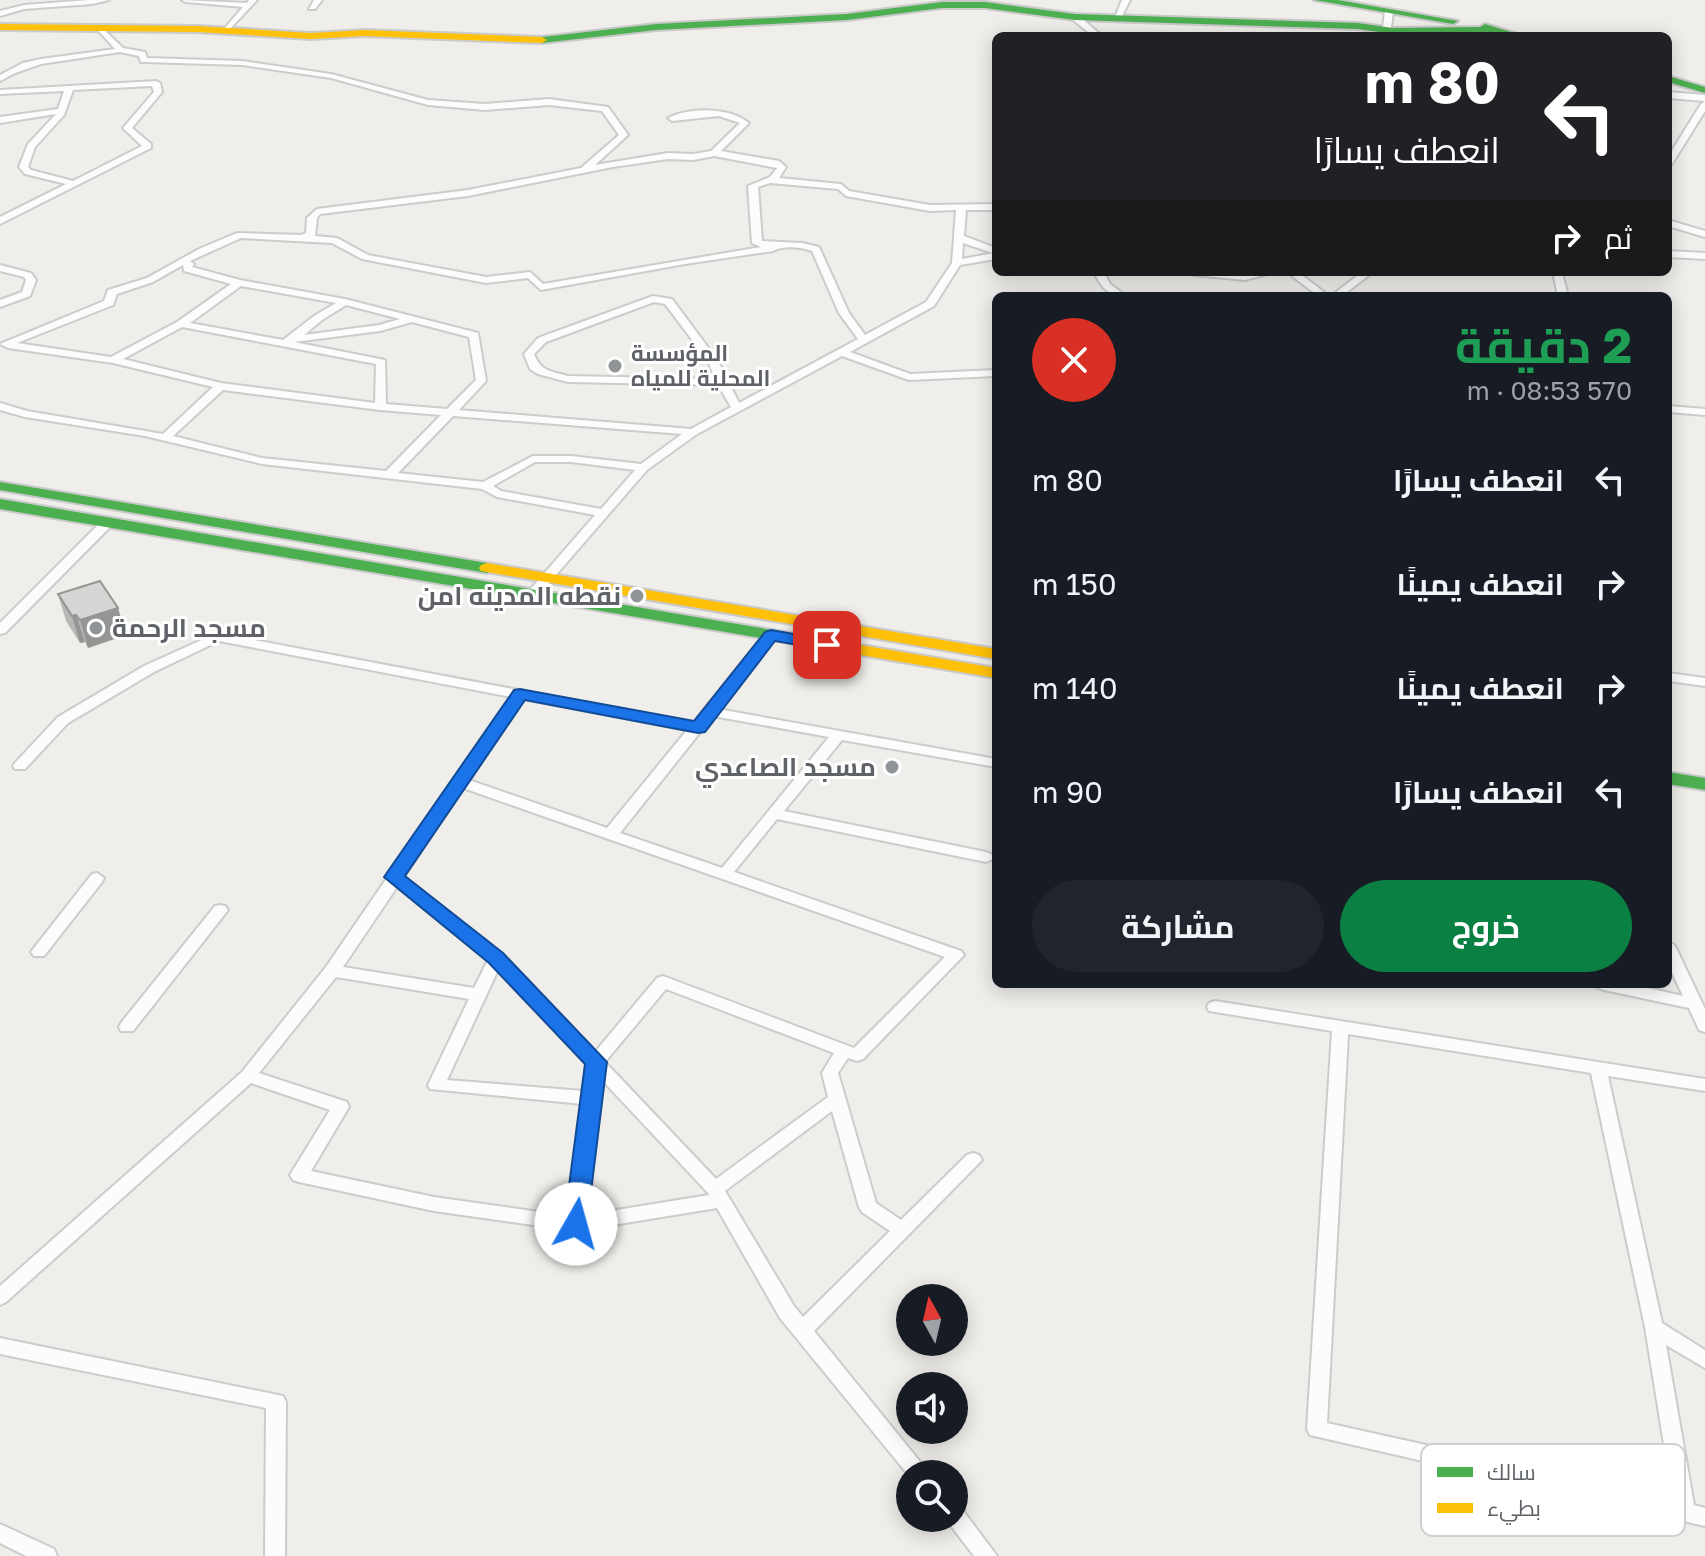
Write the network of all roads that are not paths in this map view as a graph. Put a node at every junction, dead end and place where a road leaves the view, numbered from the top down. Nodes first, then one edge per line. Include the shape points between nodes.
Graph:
1 (105, 0) edge
2 (186, 0) edge
3 (1126, 0) edge
4 (1319, 0) edge
5 (970, 2) edge
6 (251, 3) edge
7 (1389, 11) junction
8 (0, 14) edge
9 (1075, 17) junction
10 (1117, 18) junction
11 (0, 27) edge
12 (101, 29) junction
13 (228, 29) junction
14 (1495, 30) junction
15 (1093, 32) edge
16 (1381, 32) edge
17 (1385, 32) edge
18 (1422, 32) edge
19 (1503, 32) edge
20 (120, 50) junction
21 (0, 79) edge
22 (1672, 80) edge
23 (70, 88) junction
24 (1705, 90) edge
25 (0, 92) edge
26 (1672, 95) edge
27 (1705, 98) edge
28 (1705, 104) edge
29 (61, 111) junction
30 (672, 118) dead end
31 (0, 120) edge
32 (714, 153) junction
33 (1672, 158) edge
34 (584, 169) junction
35 (773, 180) junction
36 (76, 184) junction
37 (992, 207) edge
38 (961, 210) junction
39 (1, 220) edge
40 (1672, 224) edge
41 (1705, 234) edge
42 (302, 238) junction
43 (959, 238) junction
44 (773, 248) junction
45 (992, 251) edge
46 (992, 254) edge
47 (1672, 254) edge
48 (1705, 256) edge
49 (181, 262) junction
50 (957, 263) junction
51 (0, 268) edge
52 (1101, 276) edge
53 (1297, 276) edge
54 (1363, 276) edge
55 (239, 283) junction
56 (1115, 292) edge
57 (1319, 292) edge
58 (1341, 292) edge
59 (345, 302) junction
60 (0, 304) edge
61 (414, 319) junction
62 (181, 324) junction
63 (864, 340) junction
64 (292, 342) junction
65 (2, 347) edge
66 (841, 352) junction
67 (113, 360) junction
68 (990, 375) edge
69 (722, 382) junction
70 (221, 386) junction
71 (0, 406) edge
72 (380, 407) junction
73 (737, 408) junction
74 (1672, 409) edge
75 (1705, 412) edge
76 (447, 414) junction
77 (693, 432) junction
78 (165, 438) junction
79 (643, 468) junction
80 (390, 474) junction
81 (0, 486) edge
82 (485, 486) junction
83 (23, 490) junction
84 (0, 504) edge
85 (602, 513) junction
86 (167, 514) junction
87 (108, 522) junction
88 (147, 529) junction
89 (546, 578) junction
90 (532, 595) junction
91 (692, 603) junction
92 (680, 620) junction
93 (0, 630) edge
94 (771, 635) junction
95 (992, 653) edge
96 (992, 672) edge
97 (1672, 678) edge
98 (1705, 682) edge
99 (520, 694) junction
100 (711, 712) junction
101 (698, 728) junction
102 (838, 735) junction
103 (992, 762) edge
104 (20, 766) dead end
105 (1672, 779) edge
106 (459, 782) junction
107 (1705, 784) edge
108 (774, 814) junction
109 (610, 835) junction
110 (986, 857) dead end
111 (724, 875) junction
112 (394, 877) junction
113 (97, 878) dead end
114 (220, 910) dead end
115 (39, 952) dead end
116 (1672, 956) edge
117 (496, 958) junction
118 (332, 971) junction
119 (1622, 988) edge
120 (480, 995) junction
121 (1695, 1004) junction
122 (1215, 1007) dead end
123 (1705, 1026) edge
124 (127, 1027) dead end
125 (1340, 1027) junction
126 (844, 1050) junction
127 (596, 1062) junction
128 (1598, 1068) junction
129 (248, 1076) junction
130 (1705, 1085) edge
131 (592, 1098) junction
132 (837, 1099) junction
133 (973, 1160) dead end
134 (718, 1194) junction
135 (576, 1224) junction
136 (902, 1230) junction
137 (0, 1297) edge
138 (1654, 1327) junction
139 (802, 1330) junction
140 (0, 1346) edge
141 (1705, 1360) edge
142 (1680, 1444) edge
143 (1421, 1453) edge
144 (909, 1460) edge
145 (1685, 1469) edge
146 (1695, 1515) edge
147 (968, 1532) edge
148 (0, 1533) edge
149 (47, 1556) edge
150 (275, 1556) edge
151 (987, 1556) edge

1 - 8 street via 10,8
2 - 6 street
3 - 10 street
4 - 7 main road
5 - 9 main road
5 - 13 main road via 860,16 656,27 546,40 311,36
6 - 13 street
7 - 14 main road
7 - 17 street
9 - 10 main road
9 - 15 street
10 - 16 main road via 1358,26
11 - 12 main road
12 - 13 main road
12 - 20 street
14 - 18 main road
14 - 19 main road
20 - 21 street via 17,66
20 - 34 street via 142,54 144,60 242,63 331,76 428,102 485,107 549,102 605,109 624,135
22 - 24 main road
23 - 25 street
23 - 29 street
23 - 36 street via 156,83 158,92 127,128 148,146
26 - 27 street
28 - 33 street
29 - 31 street
29 - 36 street via 33,143 23,167
30 - 32 street via 720,113 745,123
32 - 34 street
32 - 35 street via 776,163 782,167
34 - 42 street via 468,193 317,212 311,235
35 - 38 street
35 - 44 street via 753,186 757,243
36 - 39 street
37 - 38 street
38 - 43 street
40 - 41 street
42 - 44 street via 334,240 365,257 486,280 530,275 541,287
42 - 49 street via 240,235
43 - 45 street
43 - 50 street
44 - 63 street via 816,249 844,313
46 - 50 street
47 - 48 street
49 - 55 street via 189,264 187,269
49 - 65 street via 150,280 112,292 109,303
50 - 63 street via 930,304
51 - 60 street via 31,280 26,294
52 - 56 street
53 - 57 street
54 - 58 street
55 - 59 street
55 - 62 street
59 - 61 street
59 - 64 street
61 - 64 street
61 - 76 street via 474,335 481,381
62 - 64 street
62 - 67 street
63 - 66 street
64 - 72 street via 381,362
65 - 67 street
66 - 68 street via 909,377
66 - 73 street
67 - 70 street
69 - 69 street via 568,379 534,367 529,354 542,340 653,299 668,301 713,361
69 - 73 street
70 - 72 street
70 - 78 street
71 - 78 street
72 - 76 street
73 - 77 street
74 - 75 street
76 - 77 street
76 - 80 street
77 - 79 street
78 - 80 street via 262,461
79 - 82 street via 533,459
79 - 85 street
80 - 82 street
81 - 83 main road
82 - 85 street via 497,494
83 - 84 main road
83 - 86 main road
84 - 87 main road
85 - 89 street
86 - 88 main road
86 - 89 main road
87 - 88 main road
87 - 93 street
88 - 90 main road
89 - 90 street
89 - 91 main road
90 - 92 main road
91 - 92 main road
91 - 95 main road
92 - 94 main road
94 - 96 main road
94 - 100 street
97 - 98 street
99 - 101 street
99 - 104 street via 217,637 149,669 63,720
99 - 106 street
100 - 101 street
100 - 102 street
101 - 109 street
102 - 103 street
102 - 108 street
105 - 107 main road
106 - 109 street
106 - 112 street
108 - 110 street
108 - 111 street
109 - 111 street
111 - 126 street via 956,955 857,1055
112 - 117 street
112 - 118 street
113 - 115 street
114 - 124 street
116 - 121 street
117 - 120 street
117 - 127 street
118 - 120 street
118 - 129 street
119 - 121 street
120 - 131 street via 436,1085
121 - 123 street
122 - 125 street
125 - 128 street
125 - 143 street via 1317,1429
126 - 127 street via 663,982
126 - 132 street via 830,1073
127 - 131 street
127 - 134 street
128 - 130 street
128 - 138 street
129 - 135 street via 341,1107 299,1175 434,1204
129 - 137 street
131 - 135 street
132 - 134 street
132 - 136 street via 868,1207
133 - 136 street
134 - 135 street
134 - 139 street
136 - 139 street
138 - 141 street
138 - 142 street
139 - 144 street
140 - 150 street via 276,1402
145 - 146 street
147 - 151 street
148 - 149 street

